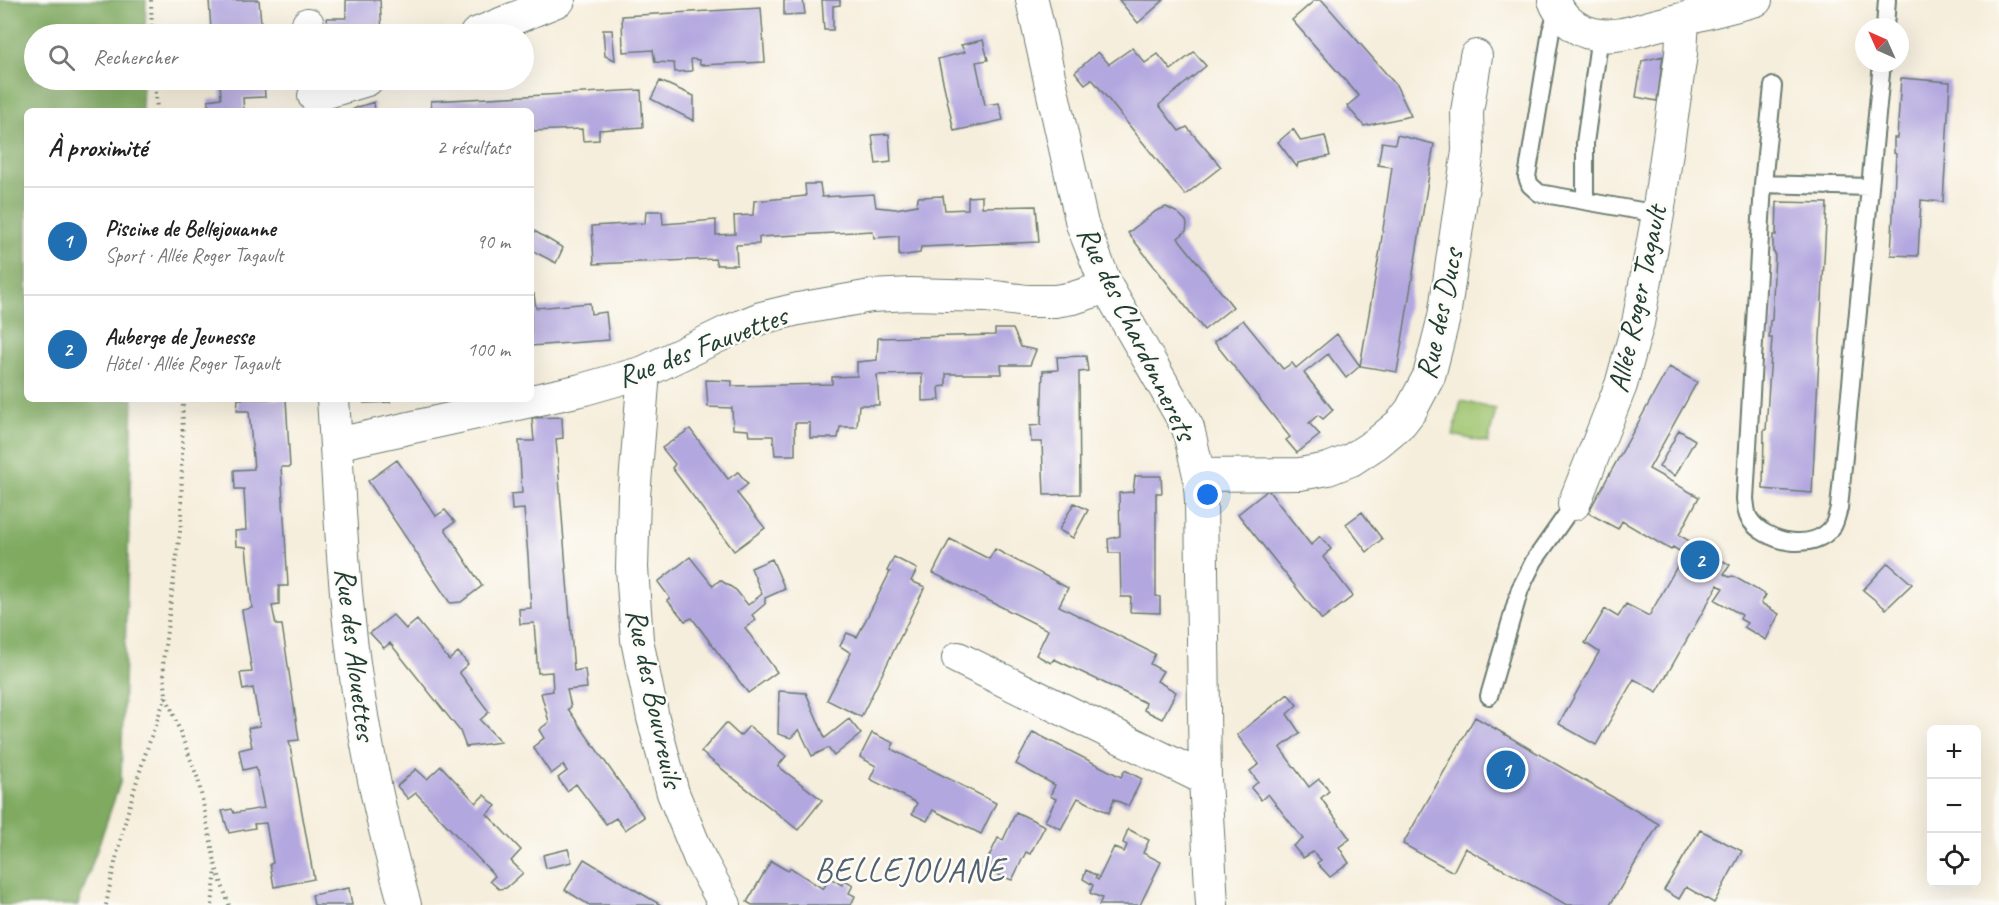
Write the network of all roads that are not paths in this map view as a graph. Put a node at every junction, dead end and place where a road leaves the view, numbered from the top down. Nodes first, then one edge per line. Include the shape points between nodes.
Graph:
1 (559, 0) edge
2 (1032, 0) edge
3 (1756, 0) edge
4 (1887, 0) edge
5 (1556, 5) edge
6 (1886, 18) edge
7 (1683, 19) junction
8 (500, 24) edge
9 (1600, 35) junction
10 (1476, 56) dead end
11 (1880, 72) edge
12 (1773, 86) dead end
13 (332, 90) edge
14 (314, 95) edge
15 (1762, 184) junction
16 (1870, 187) junction
17 (1585, 201) junction
18 (1658, 214) junction
19 (1107, 287) junction
20 (644, 372) junction
21 (534, 400) edge
22 (333, 402) edge
23 (527, 402) edge
24 (336, 444) junction
25 (1199, 475) junction
26 (1574, 504) joint
27 (958, 658) dead end
28 (1489, 696) dead end
29 (1205, 779) junction
30 (405, 905) edge
31 (725, 905) edge
32 (1212, 905) edge

1 - 8 street
2 - 19 street, Rue des Chardonnerets via 1082,224
3 - 7 street
4 - 6 lane
5 - 9 street via 1580,29
5 - 17 lane via 1527,177 1539,193
7 - 9 street
7 - 18 street, Allée Roger Tagault
9 - 17 lane via 1586,143
10 - 25 street, Rue des Ducs via 1467,112 1468,151 1444,317 1430,376 1411,410 1377,443 1328,469 1300,474
11 - 16 lane
12 - 15 lane
13 - 14 street
15 - 16 lane
15 - 16 lane via 1745,499 1749,518 1757,528 1776,539 1793,542 1825,533 1832,527 1839,508
17 - 18 lane
18 - 26 street, Allée Roger Tagault via 1628,363
19 - 20 street, Rue des Fauvettes via 1055,301 911,294 832,302 761,318
19 - 25 street, Rue des Chardonnerets via 1188,428
20 - 21 street, Rue des Fauvettes
20 - 31 street, Rue des Bouvreuils via 633,517 637,640 673,793 700,859
22 - 24 street, Rue des Alouettes
23 - 24 street, Rue des Fauvettes
24 - 30 street, Rue des Alouettes via 344,573 358,691 374,781
25 - 29 street, Rue des Chardonnerets
26 - 28 lane, Allée Roger Tagault via 1527,572
27 - 29 street
29 - 32 street, Rue des Chardonnerets

